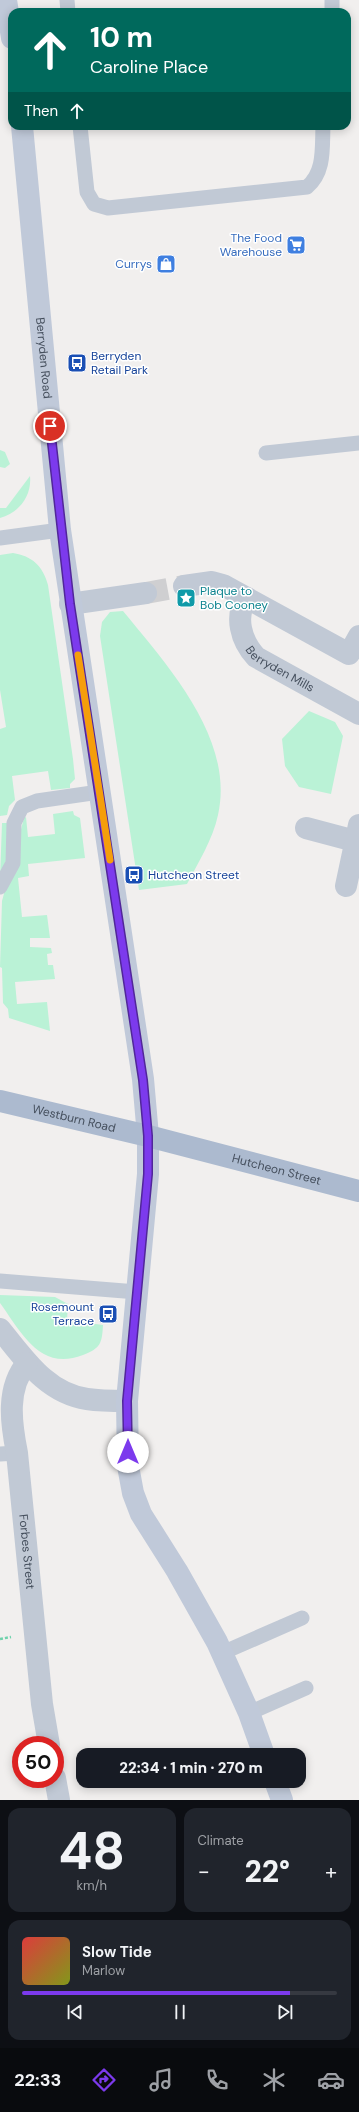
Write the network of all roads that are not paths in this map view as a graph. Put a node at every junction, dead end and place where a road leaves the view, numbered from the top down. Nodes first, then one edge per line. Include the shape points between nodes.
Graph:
1 (6, 0) edge
2 (8, 13) edge
3 (22, 130) edge
4 (80, 130) edge
5 (323, 130) edge
6 (359, 444) edge
7 (266, 453) dead end
8 (60, 530) junction
9 (0, 538) edge
10 (184, 586) tunnel mouth
11 (146, 593) tunnel mouth
12 (246, 598) junction
13 (70, 604) junction
14 (356, 650) edge
15 (359, 714) edge
16 (99, 792) junction
17 (306, 828) dead end
18 (357, 833) edge
19 (346, 886) dead end
20 (0, 887) edge
21 (0, 1101) edge
22 (148, 1136) junction
23 (359, 1191) edge
24 (0, 1281) edge
25 (137, 1292) junction
26 (0, 1329) edge
27 (27, 1362) junction
28 (127, 1401) junction
29 (8, 1454) edge
30 (302, 1618) dead end
31 (222, 1653) junction
32 (306, 1688) dead end
33 (249, 1713) junction
34 (47, 1736) edge
35 (262, 1748) edge
36 (57, 1788) edge
37 (278, 1788) edge
38 (59, 1800) edge
39 (282, 1800) edge

1 - 2 main road
3 - 8 main road, Berryden Road
4 - 5 lane via 87,192 94,204 108,208 307,187 316,180 320,168
6 - 7 lane
8 - 9 lane
8 - 13 main road, Berryden Road
10 - 12 street via 212,582
11 - 13 street
12 - 14 street
12 - 15 street, Berryden Mills via 241,605 240,619 244,639 250,650 260,659
13 - 16 main road, Berryden Road
16 - 20 lane via 37,801 22,807 14,823 13,863
16 - 22 main road, Berryden Road via 143,1080
17 - 18 street
18 - 19 street
21 - 22 main road, Westburn Road
22 - 23 main road, Hutcheon Street
22 - 25 main road, Berryden Road via 148,1174
24 - 25 lane
25 - 28 main road, Berryden Road
26 - 27 street
27 - 28 street via 44,1380 64,1393 86,1399
27 - 29 street, Forbes Street via 15,1381 12,1396 13,1434
28 - 31 main road, Berryden Road via 128,1466 133,1493 141,1514 199,1608
29 - 34 street, Forbes Street
30 - 31 lane
31 - 33 main road, Berryden Road
32 - 33 lane
33 - 35 main road, Berryden Road
36 - 38 street
37 - 39 main road

